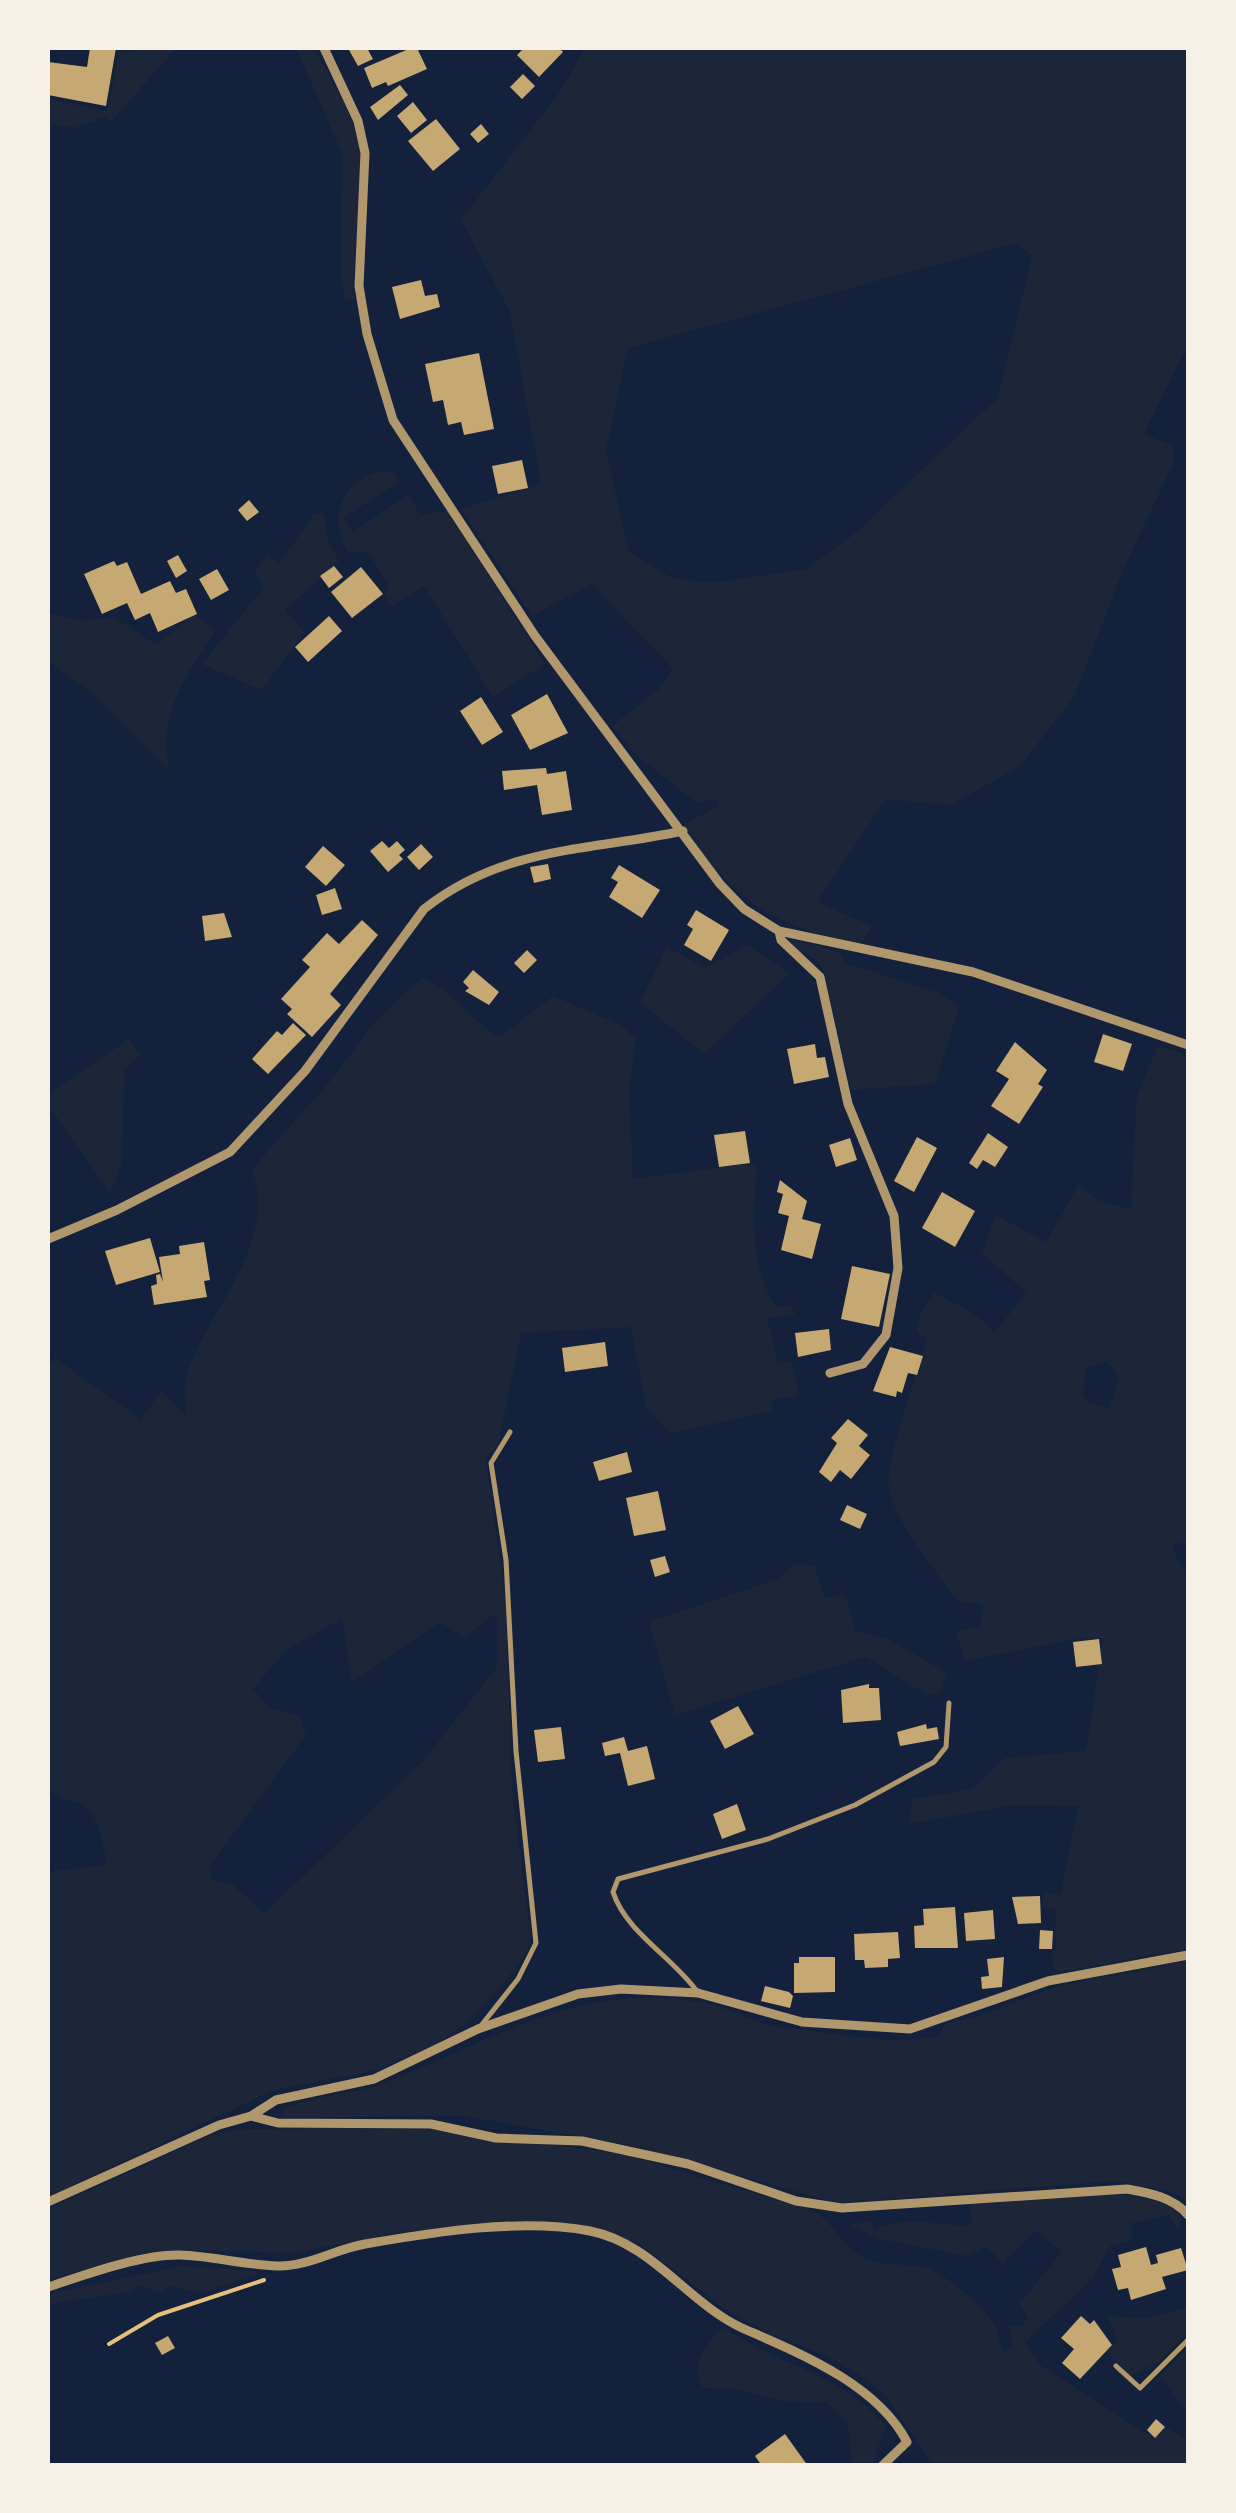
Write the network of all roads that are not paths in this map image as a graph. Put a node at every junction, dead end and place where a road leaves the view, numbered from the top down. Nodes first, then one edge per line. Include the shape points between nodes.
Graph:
1 (324, 48) edge
2 (682, 831) junction
3 (779, 931) junction
4 (1188, 1044) edge
5 (48, 1239) edge
6 (830, 1374) dead end
7 (510, 1432) dead end
8 (949, 1703) dead end
9 (1188, 1956) edge
10 (698, 1993) junction
11 (478, 2029) junction
12 (251, 2116) junction
13 (48, 2202) edge
14 (1188, 2215) edge
15 (48, 2286) edge
16 (1188, 2340) edge
17 (1116, 2366) dead end
18 (882, 2466) edge

1 - 2 street via 358,121 365,153 359,286 393,420 535,636
2 - 3 street via 744,908
2 - 5 street via 517,860 446,892 424,909 305,1071 230,1152
3 - 4 street via 973,972
3 - 6 street via 820,978 848,1104 894,1216 898,1268 886,1335 863,1364
7 - 11 lane via 491,1462 506,1560 536,1943 518,1979
8 - 10 lane via 946,1747 934,1762 855,1805 768,1839 618,1879 613,1892 620,1914
9 - 10 street via 1048,1981 910,2029 802,2022
10 - 11 street via 578,1994
11 - 12 street via 374,2080 276,2100
12 - 13 street via 219,2124
12 - 14 street via 278,2124 431,2124 496,2138 582,2141 842,2208 1127,2189 1154,2194
15 - 18 street via 174,2255 278,2266 361,2245 446,2235 524,2227 592,2232 641,2252 738,2326 790,2347 896,2422 907,2442
16 - 17 lane via 1140,2388

